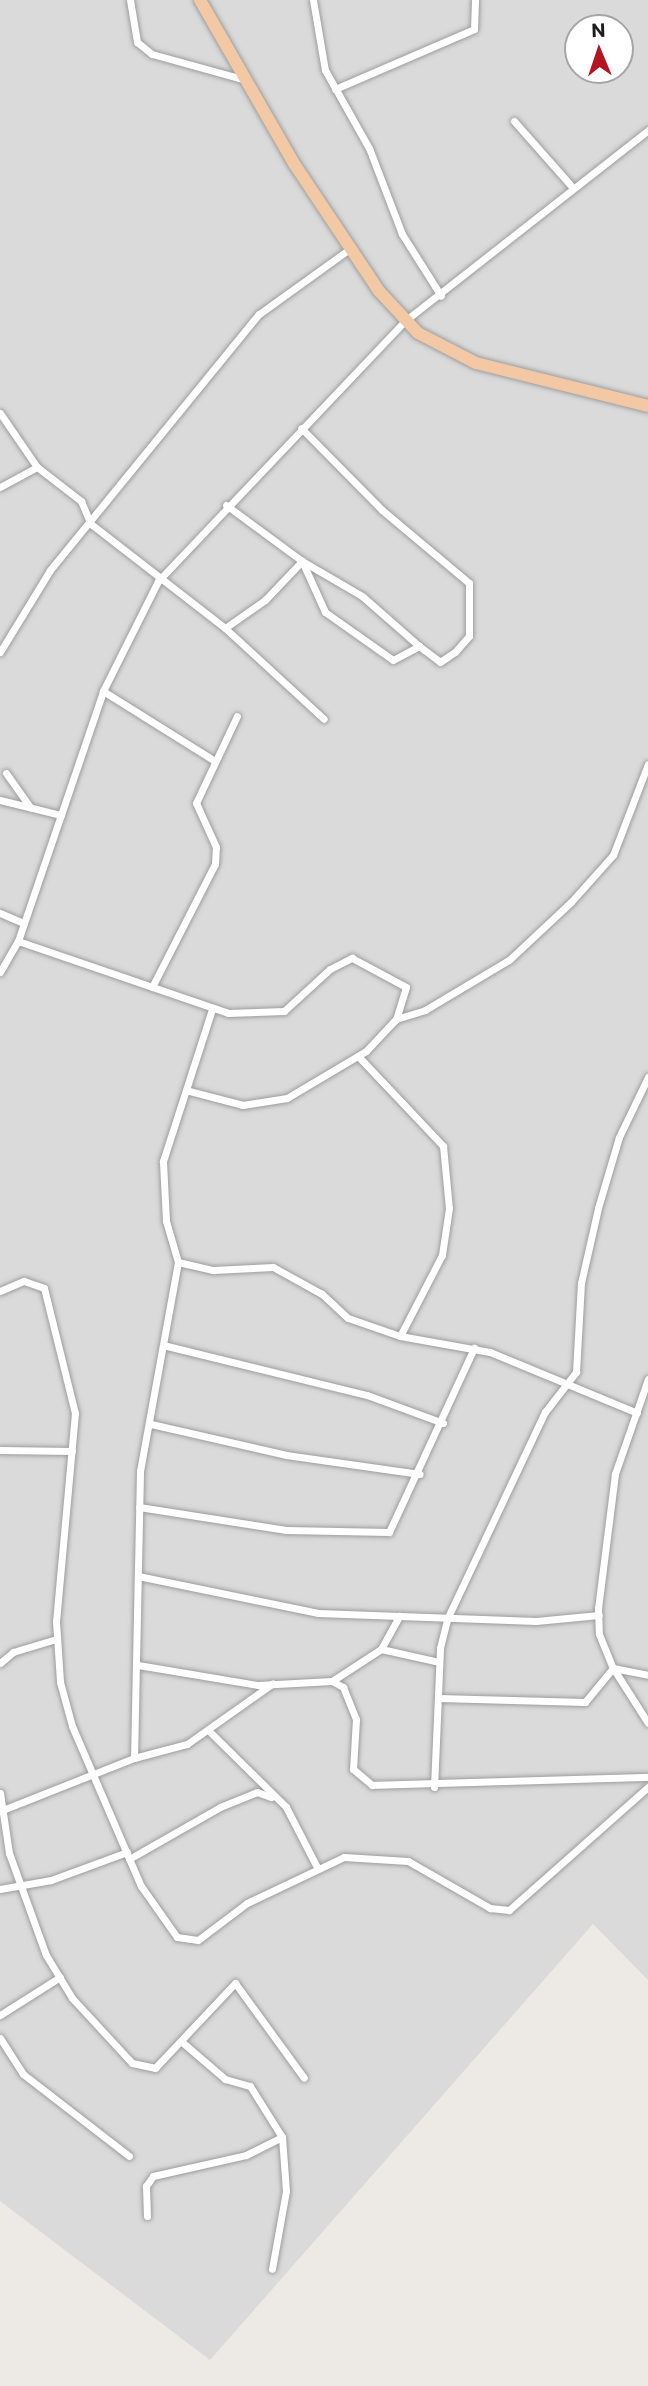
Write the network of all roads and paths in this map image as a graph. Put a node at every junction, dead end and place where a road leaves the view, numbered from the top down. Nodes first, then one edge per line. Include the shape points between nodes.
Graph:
1 (130, 0) edge
2 (200, 0) edge
3 (313, 0) edge
4 (475, 0) edge
5 (247, 80) junction
6 (335, 89) junction
7 (514, 121) dead end
8 (648, 130) edge
9 (573, 188) junction
10 (352, 247) junction
11 (440, 296) junction
12 (406, 320) junction
13 (648, 406) edge
14 (0, 413) edge
15 (302, 428) junction
16 (37, 467) junction
17 (0, 487) edge
18 (226, 505) junction
19 (91, 524) junction
20 (302, 561) junction
21 (158, 581) junction
22 (225, 628) junction
23 (419, 646) junction
24 (0, 652) edge
25 (103, 691) junction
26 (237, 716) dead end
27 (324, 719) dead end
28 (215, 761) junction
29 (648, 764) edge
30 (6, 773) dead end
31 (0, 800) edge
32 (30, 807) junction
33 (61, 815) junction
34 (0, 913) edge
35 (24, 923) junction
36 (18, 941) junction
37 (0, 972) edge
38 (152, 986) junction
39 (212, 1009) junction
40 (396, 1019) junction
41 (358, 1056) junction
42 (648, 1077) edge
43 (186, 1090) junction
44 (178, 1262) junction
45 (0, 1291) edge
46 (400, 1336) junction
47 (167, 1346) junction
48 (474, 1348) junction
49 (648, 1380) edge
50 (565, 1384) junction
51 (637, 1413) junction
52 (443, 1423) junction
53 (151, 1424) junction
54 (0, 1450) edge
55 (72, 1451) junction
56 (420, 1474) junction
57 (139, 1507) junction
58 (138, 1576) junction
59 (599, 1615) junction
60 (399, 1616) junction
61 (447, 1619) junction
62 (56, 1639) junction
63 (381, 1648) junction
64 (439, 1662) junction
65 (0, 1663) edge
66 (138, 1665) junction
67 (613, 1668) junction
68 (648, 1675) edge
69 (276, 1680) junction
70 (332, 1681) junction
71 (439, 1698) junction
72 (648, 1723) edge
73 (209, 1731) junction
74 (134, 1758) junction
75 (648, 1777) edge
76 (95, 1778) junction
77 (434, 1787) junction
78 (648, 1787) edge
79 (0, 1793) edge
80 (277, 1800) junction
81 (2, 1811) edge
82 (128, 1855) junction
83 (317, 1867) junction
84 (19, 1884) junction
85 (0, 1889) edge
86 (60, 1977) junction
87 (0, 2015) edge
88 (0, 2038) edge
89 (182, 2042) junction
90 (304, 2078) dead end
91 (282, 2137) junction
92 (128, 2156) dead end
93 (147, 2216) dead end
94 (272, 2269) dead end

1 - 5 street via 137,42 152,54
2 - 5 main road
3 - 6 street via 325,70
4 - 6 street via 474,29
5 - 10 main road
6 - 11 street via 369,148 402,234
7 - 9 street
8 - 9 street
9 - 11 street
10 - 12 main road
10 - 19 street via 259,314
11 - 12 street
12 - 13 main road via 436,345 475,363
12 - 15 street
14 - 16 street
15 - 18 street
15 - 23 street via 382,510 469,583 468,636 440,662
16 - 17 street
16 - 19 street via 82,501
18 - 20 street
18 - 21 street
19 - 21 street
19 - 24 street via 50,570
20 - 22 street via 265,600
20 - 23 street via 362,596
20 - 23 street via 325,612 393,660
21 - 22 street
21 - 25 street
22 - 27 street
25 - 28 street
25 - 33 street
26 - 28 street
28 - 38 street via 195,808 216,847 215,864
29 - 40 street via 613,855 571,902 509,960 425,1010
30 - 32 street
31 - 32 street
32 - 33 street
33 - 35 street
34 - 35 street
35 - 36 street
36 - 37 street
36 - 38 street
38 - 39 street
39 - 40 street via 268,1016 284,1011 330,969 352,958 406,987
39 - 43 street
40 - 41 street
41 - 43 street via 267,1104 243,1105
41 - 46 street via 443,1146 449,1208 442,1255
42 - 50 street via 619,1137 598,1208 581,1283 576,1372
43 - 44 street via 163,1161 166,1221
44 - 46 street via 213,1270 273,1267 322,1294 348,1318
44 - 47 street
45 - 55 street via 24,1280 44,1288 75,1413
46 - 48 street
47 - 52 street via 367,1395
47 - 53 street
48 - 50 street
48 - 52 street
49 - 51 street
50 - 51 street
50 - 61 street via 545,1412
51 - 59 street via 615,1474
52 - 56 street
53 - 56 street via 286,1455
53 - 57 street
54 - 55 street
55 - 62 street
56 - 57 street via 398,1524 379,1534 286,1530
57 - 58 street
58 - 60 street via 318,1613
58 - 66 street
59 - 61 street
59 - 67 street
60 - 61 street
60 - 63 street
61 - 64 street
62 - 65 street via 13,1652
62 - 76 street via 72,1726
63 - 64 street
63 - 70 street
64 - 71 street
66 - 69 street via 258,1685
66 - 74 street
67 - 68 street
67 - 71 street via 585,1702
67 - 72 street
69 - 70 street
69 - 73 street
70 - 77 street via 343,1687 356,1718 353,1769 359,1779
71 - 77 street
73 - 74 street
73 - 80 street
74 - 76 street
75 - 77 street
76 - 81 street
76 - 82 street
78 - 83 street via 509,1910 491,1908 408,1861 344,1857
79 - 81 street
80 - 82 street via 257,1792
80 - 83 street
81 - 84 street
82 - 83 street via 161,1916 187,1940 198,1940 247,1903
82 - 84 street via 51,1880
84 - 85 street
84 - 86 street
86 - 87 street
86 - 89 street via 138,2068 155,2068
88 - 92 street via 23,2074
89 - 90 street via 235,1983
89 - 91 street via 225,2079 250,2086
91 - 93 street via 246,2155 153,2176 146,2186
91 - 94 street via 286,2191

